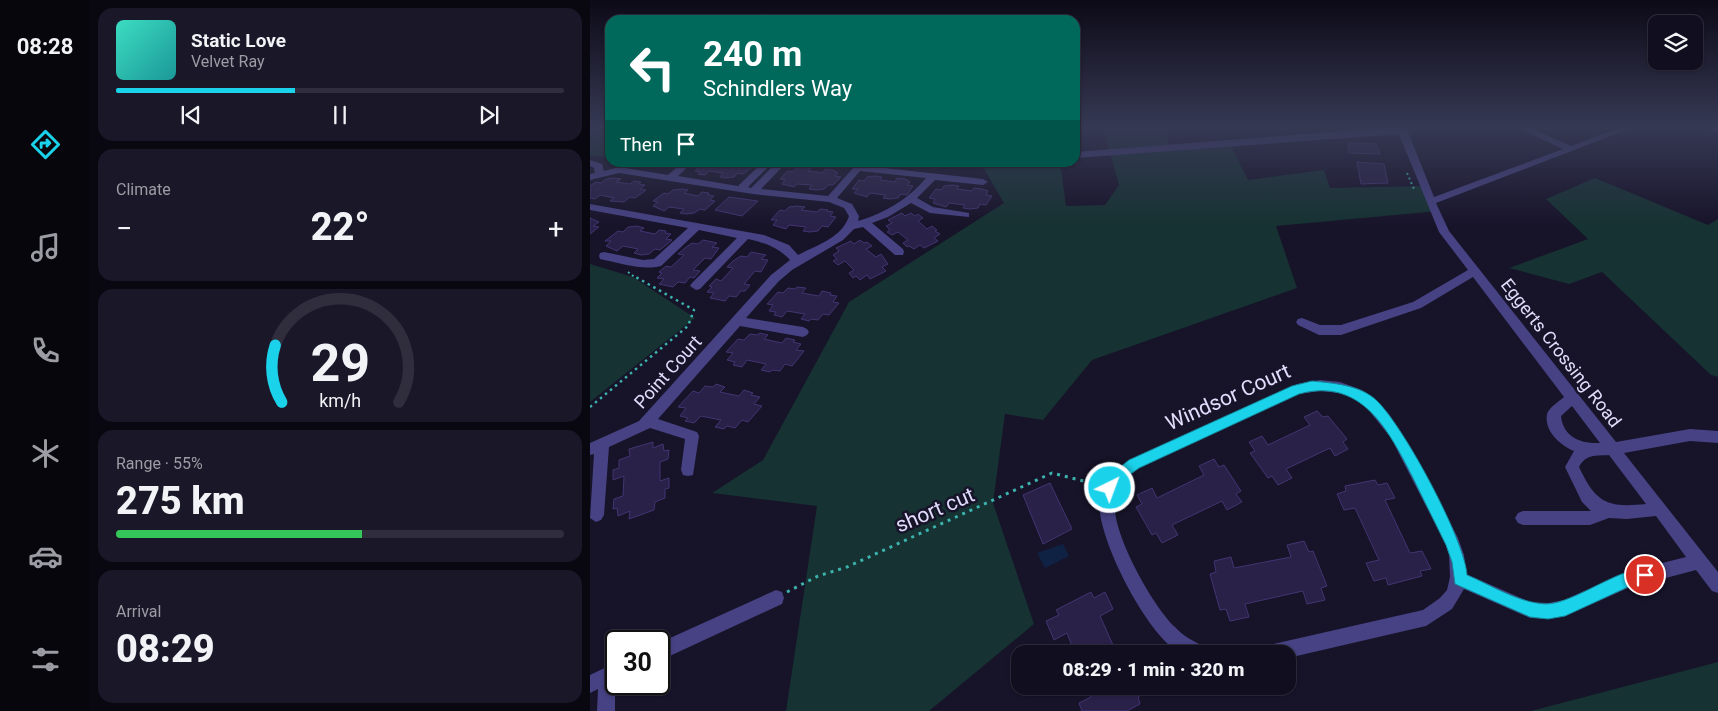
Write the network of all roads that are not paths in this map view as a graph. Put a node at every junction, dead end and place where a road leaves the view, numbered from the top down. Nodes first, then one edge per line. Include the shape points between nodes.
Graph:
1 (1414, 160) edge
2 (1543, 160) edge
3 (590, 163) edge
4 (683, 167) edge
5 (764, 167) edge
6 (778, 167) edge
7 (595, 175) edge
8 (932, 176) junction
9 (671, 177) junction
10 (983, 182) dead end
11 (740, 189) junction
12 (753, 191) junction
13 (911, 198) junction
14 (831, 200) junction
15 (1430, 202) junction
16 (590, 207) edge
17 (965, 216) dead end
18 (864, 223) junction
19 (697, 226) junction
20 (850, 226) junction
21 (746, 235) junction
22 (899, 252) dead end
23 (604, 256) dead end
24 (797, 261) junction
25 (1475, 271) junction
26 (696, 286) dead end
27 (738, 321) junction
28 (1302, 322) dead end
29 (802, 332) dead end
30 (1573, 397) junction
31 (647, 421) junction
32 (1718, 437) edge
33 (596, 446) edge
34 (1613, 449) junction
35 (1586, 450) junction
36 (688, 470) dead end
37 (1659, 509) junction
38 (1607, 512) junction
39 (596, 516) dead end
40 (1524, 518) dead end
41 (1700, 561) junction
42 (1460, 579) junction
43 (1718, 585) edge
44 (776, 598) road end
45 (1182, 645) edge
46 (670, 647) edge
47 (1296, 648) edge
48 (605, 676) edge
49 (590, 684) edge
50 (609, 695) edge
51 (606, 711) edge

1 - 15 street, Eggerts Crossing Road
2 - 15 street
3 - 7 street via 599,166
4 - 9 street
5 - 11 street
6 - 12 street
7 - 9 street via 619,170
8 - 10 street
8 - 13 street, Point Court via 926,186
8 - 14 street via 858,168
9 - 11 street
11 - 12 street
12 - 14 street
13 - 17 street via 930,210
13 - 18 street, Point Court
14 - 20 street via 852,210 854,216
15 - 25 street, Eggerts Crossing Road via 1444,232
16 - 19 street
18 - 20 street, Point Court
18 - 22 street
19 - 21 street
19 - 23 street via 657,263 643,264
20 - 24 street, Point Court
21 - 24 street via 775,242
21 - 26 street
24 - 27 street, Point Court via 775,278
25 - 28 street via 1417,305 1341,330 1319,330
25 - 30 street, Eggerts Crossing Road
27 - 29 street
27 - 31 street, Point Court
30 - 34 street, Eggerts Crossing Road
30 - 35 street via 1554,414 1555,427 1567,442
31 - 33 street, Point Court
31 - 36 street via 692,436
32 - 34 street via 1690,435
33 - 39 street
34 - 35 street
34 - 37 street, Eggerts Crossing Road
35 - 38 street via 1572,466 1593,505
37 - 38 street via 1620,514
37 - 41 street, Eggerts Crossing Road
38 - 40 street via 1590,518
41 - 42 street via 1627,580 1565,608 1548,611 1530,610
41 - 43 street, Eggerts Crossing Road
42 - 45 street, Windsor Court via 1453,543 1395,430 1364,398 1338,388 1312,386 1296,390 1134,464 1120,474 1110,488 1105,513 1110,528 1155,621
42 - 47 street via 1448,603 1426,618
44 - 46 street
48 - 49 street
50 - 51 street

